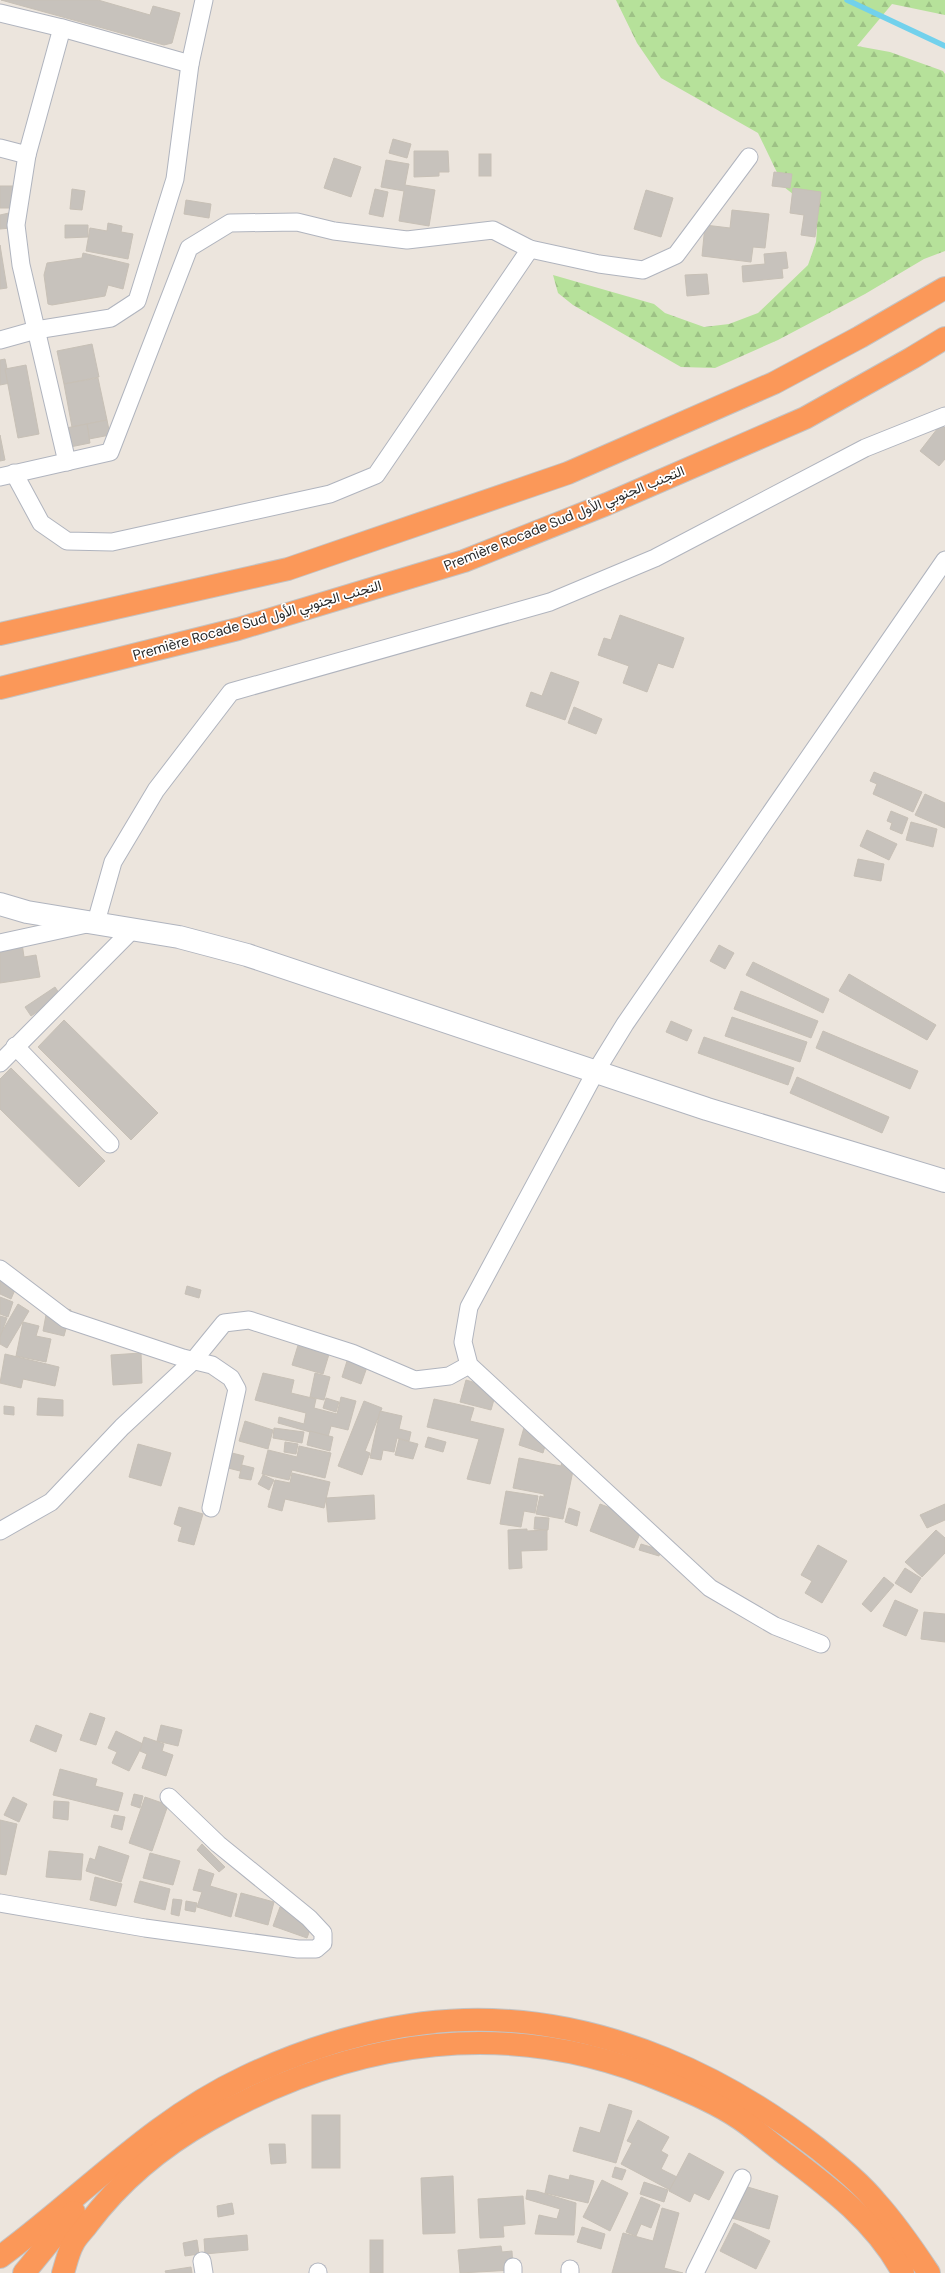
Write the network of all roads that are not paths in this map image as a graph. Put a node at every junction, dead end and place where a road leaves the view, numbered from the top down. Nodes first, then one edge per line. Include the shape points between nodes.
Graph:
1 (204, 0) edge
2 (0, 14) edge
3 (62, 28) junction
4 (190, 64) junction
5 (0, 148) edge
6 (28, 155) junction
7 (749, 157) dead end
8 (530, 249) junction
9 (945, 288) edge
10 (36, 330) junction
11 (945, 338) edge
12 (0, 340) edge
13 (945, 416) edge
14 (67, 462) junction
15 (7, 475) edge
16 (945, 560) edge
17 (0, 634) edge
18 (0, 688) edge
19 (0, 904) edge
20 (96, 922) junction
21 (134, 928) junction
22 (0, 943) edge
23 (15, 1046) junction
24 (0, 1063) edge
25 (596, 1071) junction
26 (110, 1144) dead end
27 (945, 1181) edge
28 (0, 1269) edge
29 (193, 1361) junction
30 (469, 1365) junction
31 (211, 1508) dead end
32 (0, 1530) edge
33 (821, 1644) dead end
34 (169, 1797) dead end
35 (0, 1903) edge
36 (136, 2145) junction
37 (742, 2178) dead end
38 (907, 2243) junction
39 (0, 2258) edge
40 (24, 2273) edge
41 (63, 2273) edge
42 (694, 2273) edge
43 (903, 2273) edge
44 (929, 2273) edge
45 (939, 2273) edge

1 - 4 street
2 - 3 street
3 - 4 street
3 - 6 street
4 - 10 street via 175,179 137,301 111,318
5 - 6 street
6 - 10 street via 16,225 20,266
7 - 8 street via 676,255 643,270 599,264
8 - 14 street via 493,230 407,240 334,231 297,222 230,223 189,248 110,452
8 - 15 street via 376,475 330,494 112,542 67,541 41,523
9 - 17 highway via 874,330 774,383 568,473 288,569
10 - 12 street
10 - 14 street
11 - 18 highway, Première Rocade Sud التجنب الجنوبي الأول via 805,418 607,504 464,561 238,629
13 - 20 street via 865,448 655,558 550,602 231,692 156,790 113,862
14 - 15 street
16 - 25 street via 625,1024
19 - 20 main road via 27,912
20 - 21 main road
20 - 22 street
21 - 23 street
21 - 25 main road via 207,943 247,955
23 - 24 street
23 - 26 street
25 - 27 main road via 707,1109
25 - 30 street via 469,1307 463,1342
28 - 29 street via 66,1319
29 - 30 street via 224,1323 249,1320 352,1353 415,1380 449,1376
29 - 31 street via 212,1366 231,1378 237,1389
29 - 32 street via 122,1427 51,1502
30 - 33 street via 710,1588 775,1626
34 - 35 street via 218,1844 309,1918 323,1933 323,1944 316,1949 298,1949 145,1928
36 - 38 highway via 188,2108 243,2078 291,2057 332,2044 388,2029 440,2022 493,2020 544,2026 623,2043 690,2069 724,2086 788,2126 847,2173 877,2203
36 - 39 highway
36 - 40 highway via 62,2225
37 - 42 street
38 - 44 highway
38 - 45 highway
41 - 43 highway via 73,2244 103,2204 141,2165 183,2135 238,2104 318,2070 384,2052 448,2044 516,2043 574,2052 631,2067 694,2094 738,2118 847,2203 882,2239

